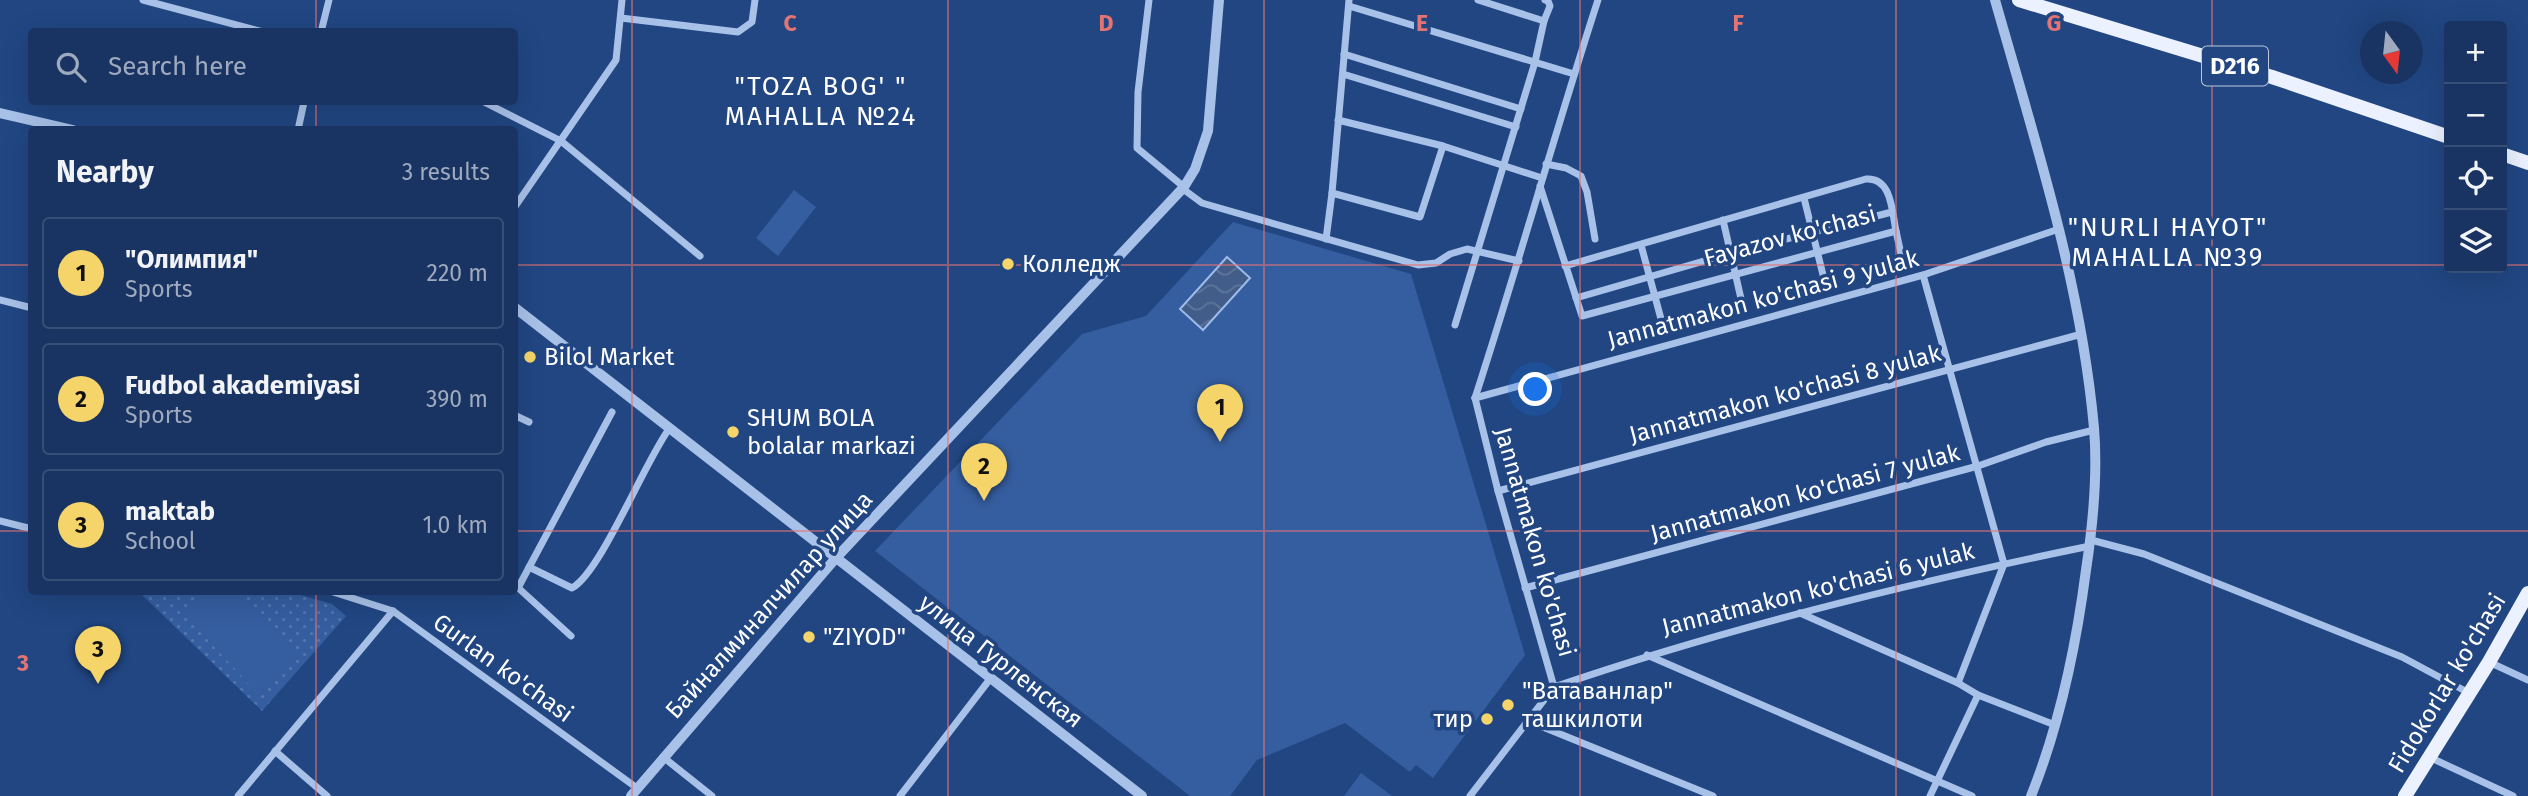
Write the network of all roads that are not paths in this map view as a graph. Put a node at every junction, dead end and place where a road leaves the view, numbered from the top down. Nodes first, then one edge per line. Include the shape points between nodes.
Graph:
1 (143, 0) edge
2 (329, 0) edge
3 (622, 0) edge
4 (755, 0) edge
5 (1149, 0) edge
6 (1219, 0) edge
7 (1478, 0) edge
8 (1598, 0) edge
9 (1996, 0) edge
10 (2019, 0) edge
11 (1548, 1) edge
12 (1349, 3) edge
13 (2035, 3) edge
14 (621, 18) junction
15 (1544, 21) junction
16 (248, 28) edge
17 (322, 28) edge
18 (1344, 54) junction
19 (1535, 62) junction
20 (1343, 74) junction
21 (1574, 74) junction
22 (303, 105) edge
23 (490, 105) edge
24 (1521, 109) junction
25 (0, 113) edge
26 (1338, 120) junction
27 (56, 126) edge
28 (299, 126) edge
29 (1516, 127) junction
30 (2444, 135) edge
31 (561, 141) junction
32 (1443, 146) junction
33 (2507, 156) edge
34 (2528, 163) edge
35 (1546, 164) junction
36 (1504, 165) junction
37 (1541, 182) junction
38 (1184, 188) junction
39 (1332, 193) junction
40 (1804, 198) junction
41 (518, 202) edge
42 (1892, 212) junction
43 (1723, 220) junction
44 (2059, 229) junction
45 (1896, 231) junction
46 (1813, 233) junction
47 (1326, 239) junction
48 (1595, 239) dead end
49 (1641, 245) junction
50 (1479, 251) junction
51 (1817, 252) junction
52 (1732, 253) junction
53 (700, 256) dead end
54 (1519, 261) junction
55 (1903, 263) dead end
56 (1565, 266) junction
57 (1736, 273) junction
58 (1923, 275) junction
59 (1651, 276) junction
60 (1825, 283) dead end
61 (1655, 296) junction
62 (1576, 298) junction
63 (0, 300) edge
64 (1742, 303) dead end
65 (28, 307) edge
66 (518, 310) edge
67 (1455, 326) dead end
68 (1664, 330) dead end
69 (2082, 334) junction
70 (1951, 369) junction
71 (1475, 398) junction
72 (612, 412) dead end
73 (518, 417) edge
74 (529, 422) dead end
75 (669, 429) junction
76 (2094, 430) junction
77 (1978, 466) junction
78 (1498, 491) junction
79 (0, 521) edge
80 (28, 528) edge
81 (2090, 543) junction
82 (835, 559) junction
83 (2004, 564) junction
84 (529, 567) junction
85 (518, 583) edge
86 (518, 588) edge
87 (1525, 588) junction
88 (2528, 593) edge
89 (342, 595) edge
90 (393, 611) junction
91 (1800, 613) junction
92 (571, 636) dead end
93 (1647, 655) junction
94 (2489, 662) junction
95 (990, 678) junction
96 (2528, 680) edge
97 (1958, 683) junction
98 (1554, 687) junction
99 (2469, 693) junction
100 (1978, 695) junction
101 (1528, 721) junction
102 (2055, 725) junction
103 (275, 751) junction
104 (663, 756) junction
105 (2428, 757) junction
106 (1937, 781) junction
107 (634, 792) edge
108 (238, 796) edge
109 (327, 796) edge
110 (712, 796) edge
111 (900, 796) edge
112 (1142, 796) edge
113 (1471, 796) edge
114 (1713, 796) edge
115 (1930, 796) edge
116 (1972, 796) edge
117 (2031, 796) edge
118 (2405, 796) edge
119 (2513, 796) edge

1 - 16 street
2 - 17 street
3 - 14 street
4 - 14 street via 752,22 738,32
5 - 38 street via 1138,92 1137,148
6 - 38 street, Байналминалчилар улица via 1208,131
7 - 15 street
8 - 21 street
9 - 44 street
10 - 13 main road, D216
11 - 15 street
12 - 18 street
12 - 19 street
13 - 30 main road, D216
14 - 31 street via 616,60
15 - 19 street
18 - 20 street
18 - 24 street
19 - 21 street
19 - 24 street
20 - 26 street
20 - 29 street
21 - 35 street
22 - 28 street
23 - 31 street
24 - 29 street
25 - 27 street
26 - 32 street
26 - 39 street
29 - 36 street
31 - 41 street
31 - 53 street
32 - 36 street
32 - 39 street via 1420,217
33 - 34 main road
35 - 37 street
35 - 48 street via 1581,176
36 - 37 street
36 - 50 street
37 - 54 street
37 - 56 street
38 - 47 street via 1202,203
38 - 82 street, Байналминалчилар улица
39 - 47 street
40 - 42 street, Fayazov ko'chasi via 1875,179 1882,182
40 - 43 street, Fayazov ko'chasi
40 - 46 street
42 - 45 street, Fayazov ko'chasi
42 - 46 street
43 - 49 street, Fayazov ko'chasi
43 - 52 street
44 - 58 street, Jannatmakon ko'chasi 9 yulak
44 - 69 street
45 - 51 street, Fayazov ko'chasi
45 - 55 street
46 - 51 street
46 - 52 street
47 - 50 street via 1418,265 1436,263 1467,249
49 - 56 street, Fayazov ko'chasi
49 - 59 street
50 - 54 street
50 - 67 street
51 - 57 street, Fayazov ko'chasi
51 - 60 street
52 - 57 street
52 - 59 street
54 - 71 street
56 - 62 street
57 - 61 street, Fayazov ko'chasi
57 - 64 street
58 - 70 street
58 - 71 street, Jannatmakon ko'chasi 9 yulak
59 - 61 street
59 - 62 street
61 - 62 street, Fayazov ko'chasi via 1582,316
61 - 68 street
63 - 65 street
66 - 75 street, улица Гурленская
69 - 70 street, Jannatmakon ko'chasi 8 yulak
69 - 76 street
70 - 77 street
70 - 78 street, Jannatmakon ko'chasi 8 yulak
71 - 78 street, Jannatmakon ko'chasi
72 - 84 street
73 - 74 street
75 - 82 street, улица Гурленская
75 - 84 street via 580,583 572,588
76 - 77 street, Jannatmakon ko'chasi 7 yulak
76 - 81 street
77 - 83 street
77 - 87 street, Jannatmakon ko'chasi 7 yulak
78 - 87 street, Jannatmakon ko'chasi
79 - 80 street
81 - 83 street, Jannatmakon ko'chasi 6 yulak
81 - 99 street via 2144,554 2402,657
81 - 102 street via 2077,635
82 - 95 street, улица Гурленская
82 - 104 street, Байналминалчилар улица
83 - 91 street, Jannatmakon ko'chasi 6 yulak
83 - 97 street
84 - 85 street
86 - 92 street
87 - 98 street, Jannatmakon ko'chasi
88 - 94 main road, Fidokorlar ko'chasi
89 - 90 street, Gurlan ko'chasi
90 - 103 street
90 - 107 street, Gurlan ko'chasi
91 - 93 street, Jannatmakon ko'chasi 6 yulak
91 - 97 street
93 - 98 street, Jannatmakon ko'chasi 6 yulak
93 - 106 street
94 - 96 street
94 - 99 main road, Fidokorlar ko'chasi
95 - 111 street
95 - 112 street, улица Гурленская
97 - 100 street
98 - 101 street, Jannatmakon ko'chasi
99 - 105 main road, Fidokorlar ko'chasi
100 - 102 street
100 - 106 street
101 - 113 street, Jannatmakon ko'chasi
101 - 114 street
102 - 117 street
103 - 108 street
103 - 109 street
104 - 107 street, Байналминалчилар улица
104 - 110 street
105 - 118 main road, Fidokorlar ko'chasi
105 - 119 street
106 - 115 street
106 - 116 street

